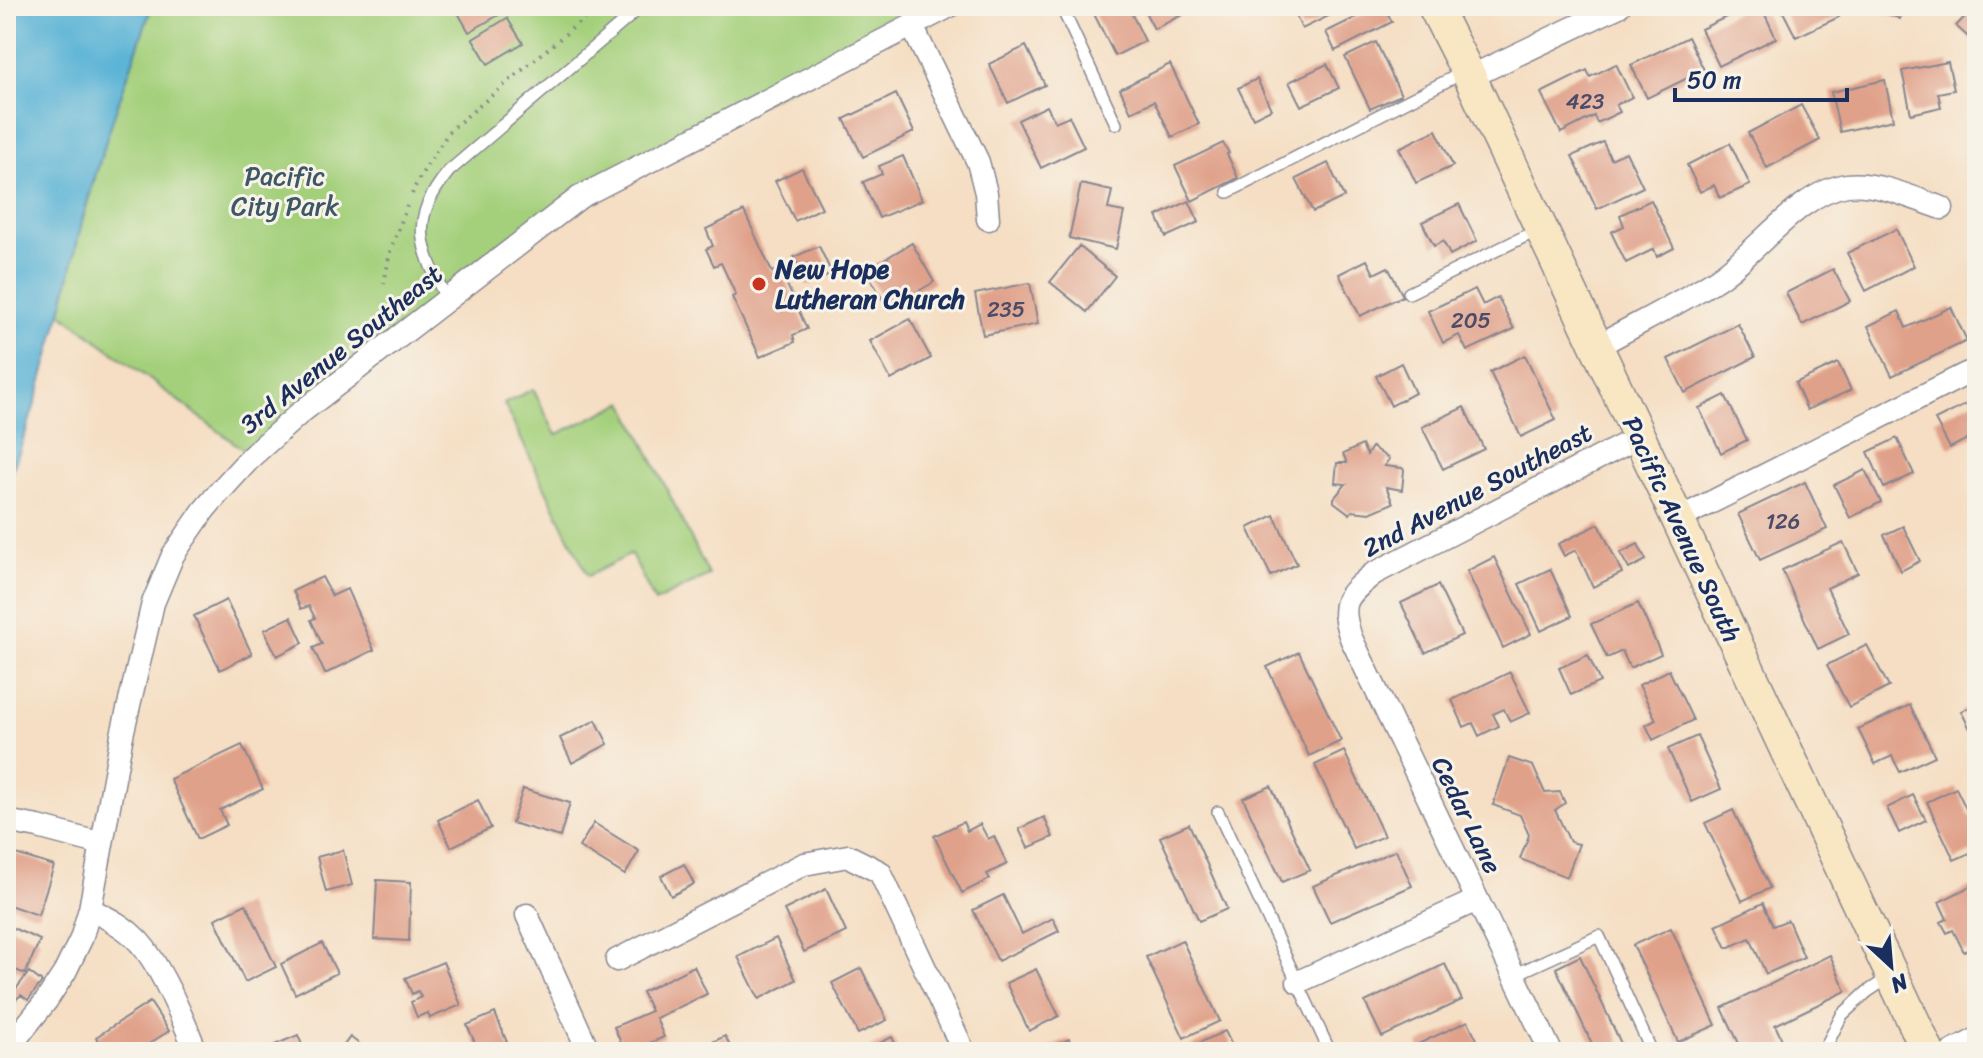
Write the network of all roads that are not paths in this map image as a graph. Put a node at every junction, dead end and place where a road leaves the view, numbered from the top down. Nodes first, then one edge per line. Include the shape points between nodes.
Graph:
1 (642, 6) edge
2 (950, 6) edge
3 (1061, 6) edge
4 (1434, 6) edge
5 (1619, 6) edge
6 (912, 26) junction
7 (1468, 74) junction
8 (1116, 124) dead end
9 (1228, 192) dead end
10 (1942, 208) dead end
11 (988, 219) dead end
12 (1541, 229) junction
13 (1409, 293) dead end
14 (447, 300) junction
15 (1596, 347) junction
16 (1977, 370) edge
17 (1639, 437) junction
18 (1678, 519) junction
19 (1348, 600) joint
20 (1218, 812) dead end
21 (6, 821) edge
22 (102, 844) junction
23 (1477, 900) junction
24 (90, 909) junction
25 (527, 915) dead end
26 (617, 960) dead end
27 (1514, 975) junction
28 (1892, 976) junction
29 (1298, 982) junction
30 (1977, 1039) edge
31 (6, 1051) edge
32 (196, 1052) edge
33 (589, 1052) edge
34 (964, 1052) edge
35 (1330, 1052) edge
36 (1551, 1052) edge
37 (1652, 1052) edge
38 (1823, 1052) edge
39 (1928, 1052) edge
40 (1952, 1052) edge

1 - 14 lane via 436,187 426,204 423,238
2 - 6 street, 3rd Avenue Southeast
3 - 8 lane
4 - 7 street, Pacific Avenue South
5 - 7 street
6 - 11 street via 978,162
6 - 14 street, 3rd Avenue Southeast via 580,197
7 - 9 lane
7 - 12 street, Pacific Avenue South
10 - 15 street via 1870,185 1827,191 1803,205 1714,281
12 - 13 lane
12 - 15 street, Pacific Avenue South
14 - 22 street, 3rd Avenue Southeast via 252,456 173,555 153,603
15 - 17 street, Pacific Avenue South
16 - 18 street
17 - 18 street, Pacific Avenue South
17 - 19 street, 2nd Avenue Southeast via 1373,574
18 - 28 street, Pacific Avenue South
19 - 23 street, Cedar Lane via 1344,615 1351,638
20 - 29 lane
21 - 22 street
22 - 24 street, 3rd Avenue Southeast
23 - 27 street, Cedar Lane
23 - 29 street
24 - 31 street, 3rd Avenue Southeast via 65,972
24 - 32 street via 143,945
25 - 33 street
26 - 34 street via 804,864 848,856 880,872
27 - 36 street, Cedar Lane
27 - 37 lane via 1599,936
28 - 38 lane via 1842,1015
28 - 39 street, Pacific Avenue South
29 - 35 lane
30 - 40 street

